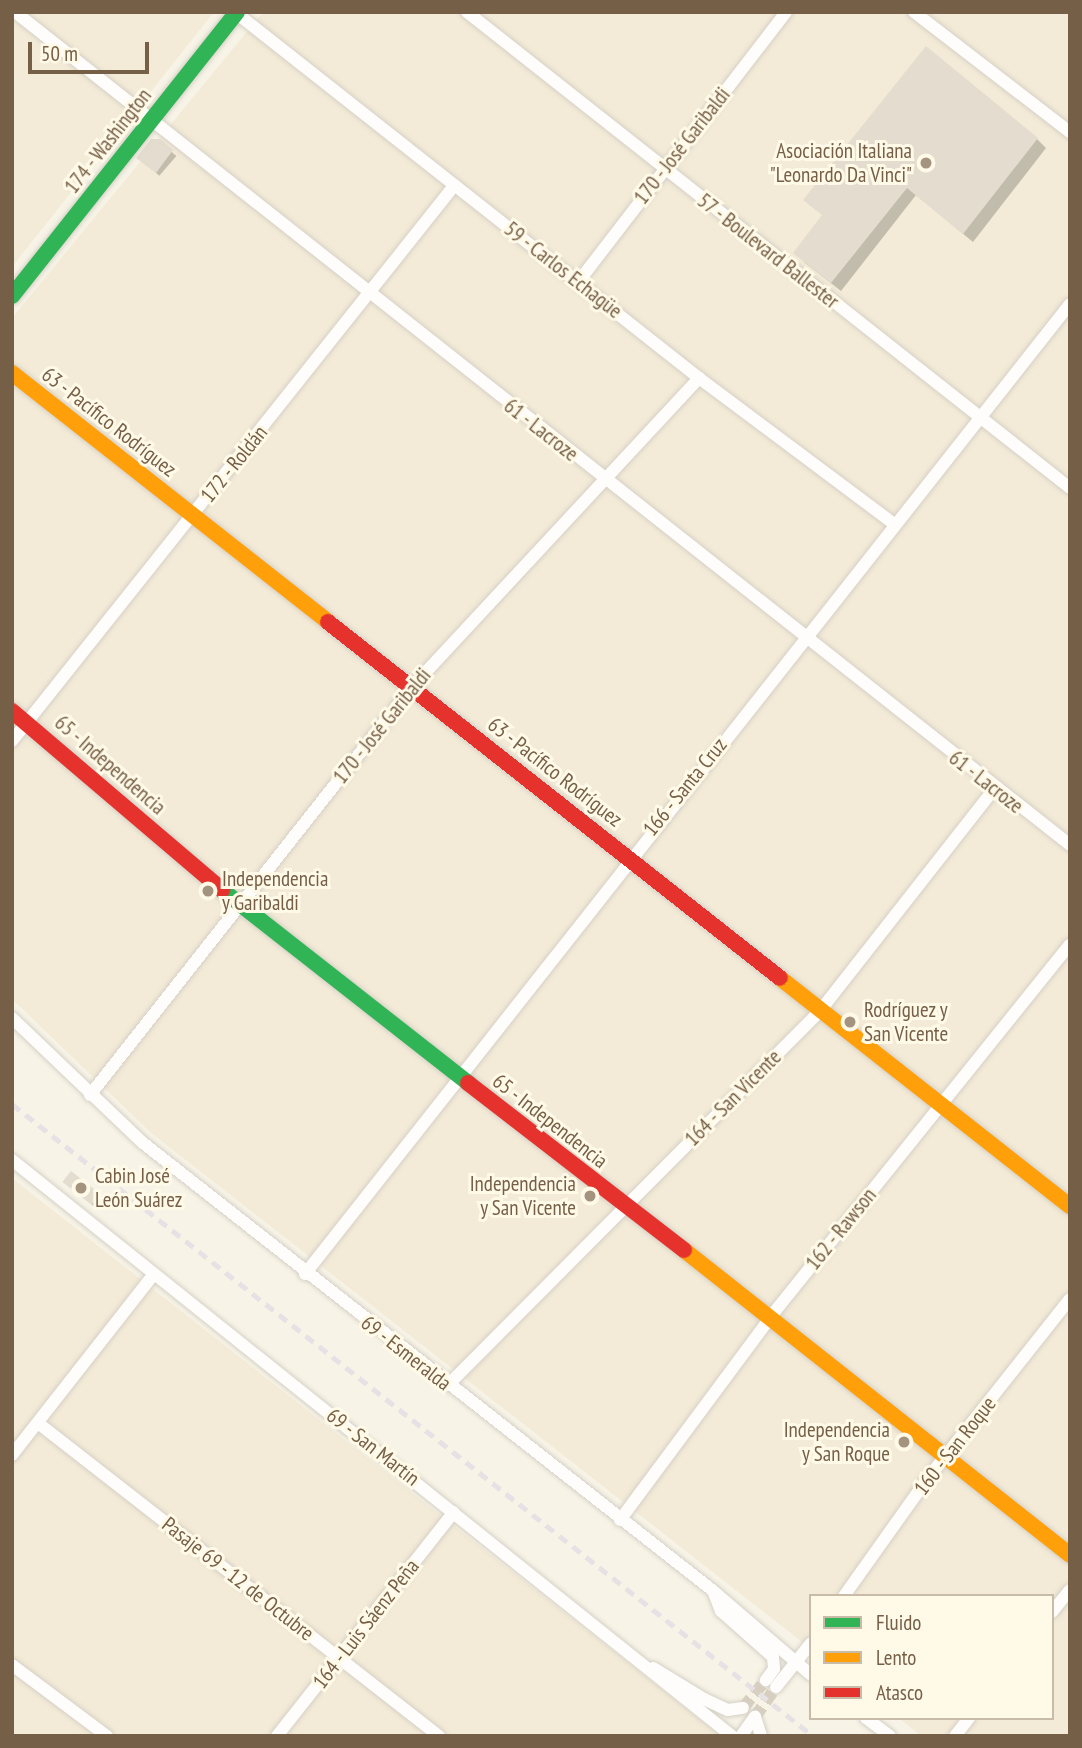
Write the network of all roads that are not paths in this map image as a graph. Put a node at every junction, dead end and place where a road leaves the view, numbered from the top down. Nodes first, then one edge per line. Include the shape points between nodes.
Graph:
1 (15, 12) edge
2 (236, 12) edge
3 (467, 12) edge
4 (786, 12) edge
5 (914, 12) edge
6 (482, 17) edge
7 (151, 120) junction
8 (1070, 132) edge
9 (663, 169) junction
10 (454, 186) junction
11 (579, 281) junction
12 (12, 296) edge
13 (370, 296) junction
14 (1070, 304) edge
15 (12, 373) edge
16 (699, 378) junction
17 (980, 417) junction
18 (602, 478) junction
19 (1070, 488) edge
20 (193, 514) junction
21 (893, 523) junction
22 (804, 639) junction
23 (412, 687) junction
24 (12, 711) edge
25 (28, 722) junction
26 (12, 741) edge
27 (994, 789) junction
28 (1070, 845) edge
29 (630, 856) junction
30 (240, 904) junction
31 (1070, 945) edge
32 (820, 1011) junction
33 (12, 1018) edge
34 (459, 1076) junction
35 (90, 1095) junction
36 (942, 1104) junction
37 (12, 1160) edge
38 (625, 1206) junction
39 (1070, 1206) edge
40 (153, 1274) junction
41 (304, 1274) junction
42 (1070, 1299) edge
43 (772, 1315) junction
44 (448, 1385) junction
45 (38, 1423) junction
46 (12, 1455) edge
47 (944, 1458) junction
48 (454, 1512) junction
49 (621, 1520) junction
50 (1070, 1555) edge
51 (712, 1590) junction
52 (1070, 1590) edge
53 (845, 1594) edge
54 (1054, 1610) edge
55 (809, 1646) edge
56 (340, 1658) junction
57 (798, 1661) junction
58 (642, 1664) junction
59 (12, 1665) edge
60 (809, 1673) edge
61 (743, 1708) dead end
62 (869, 1720) edge
63 (967, 1720) edge
64 (107, 1736) edge
65 (277, 1736) edge
66 (439, 1736) edge
67 (732, 1736) edge
68 (741, 1736) edge
69 (761, 1736) edge
70 (890, 1736) edge
71 (955, 1736) edge

1 - 7 street, 61 - Lacroze
2 - 7 street, 174 - Washington
2 - 10 street, 59 - Carlos Echagüe
3 - 6 street, 57 - Boulevard Ballester
4 - 9 street, 170 - José Garibaldi
5 - 8 street
6 - 9 street, 57 - Boulevard Ballester
7 - 12 street, 174 - Washington
7 - 13 street, 61 - Lacroze
9 - 11 street, 170 - José Garibaldi
9 - 17 street, 57 - Boulevard Ballester
10 - 11 street, 59 - Carlos Echagüe
10 - 13 street, 172 - Roldán
11 - 16 street, 59 - Carlos Echagüe
13 - 18 street, 61 - Lacroze
13 - 20 street, 172 - Roldán
14 - 17 street, 166 - Santa Cruz
15 - 20 street, 63 - Pacífico Rodríguez
16 - 18 street, 170 - José Garibaldi
16 - 21 street, 59 - Carlos Echagüe
17 - 19 street, 57 - Boulevard Ballester
17 - 21 street, 166 - Santa Cruz
18 - 22 street, 61 - Lacroze
18 - 23 street, 170 - José Garibaldi
20 - 23 street, 63 - Pacífico Rodríguez
20 - 25 street, 172 - Roldán
21 - 22 street, 166 - Santa Cruz
22 - 27 street, 61 - Lacroze
22 - 29 street, 166 - Santa Cruz
23 - 29 street, 63 - Pacífico Rodríguez
23 - 30 street, 170 - José Garibaldi
24 - 25 street, 65 - Independencia
25 - 26 street, 172 - Roldán
25 - 30 street, 65 - Independencia
27 - 28 street, 61 - Lacroze
27 - 32 street, 164 - San Vicente
29 - 32 street, 63 - Pacífico Rodríguez
29 - 34 street, 166 - Santa Cruz
30 - 34 street, 65 - Independencia
30 - 35 street, 170 - José Garibaldi
31 - 36 street, 162 - Rawson
32 - 36 street, 63 - Pacífico Rodríguez
32 - 38 street, 164 - San Vicente
33 - 35 street, 69 - Esmeralda
34 - 38 street, 65 - Independencia
34 - 41 street, 166 - Santa Cruz
35 - 41 street, 69 - Esmeralda
36 - 39 street, 63 - Pacífico Rodríguez
36 - 43 street, 162 - Rawson
37 - 40 street, 69 - San Martín
38 - 43 street, 65 - Independencia
38 - 44 street, 164 - San Vicente
40 - 45 street
40 - 48 street, 69 - San Martín
41 - 44 street, 69 - Esmeralda
42 - 47 street, 160 - San Roque
43 - 47 street, 65 - Independencia
43 - 49 street, 162 - Rawson
44 - 49 street, 69 - Esmeralda
45 - 46 street
45 - 56 street, Pasaje 69 - 12 de Octubre
47 - 50 street, 65 - Independencia
47 - 53 street, 160 - San Roque
48 - 56 street, 164 - Luis Sáenz Peña
48 - 58 street, 69 - San Martín
49 - 51 street, 69 - Esmeralda
51 - 57 street, 69 - Esmeralda
51 - 57 street via 721,1611 773,1657 771,1684
52 - 54 street
55 - 57 street
56 - 65 street, 164 - Luis Sáenz Peña
56 - 66 street, Pasaje 69 - 12 de Octubre
57 - 60 street, 69 - Esmeralda
58 - 61 street via 668,1673 704,1699 729,1710
58 - 67 street, 69 - San Martín
59 - 64 street
62 - 70 street
63 - 71 street
68 - 69 street via 755,1717

